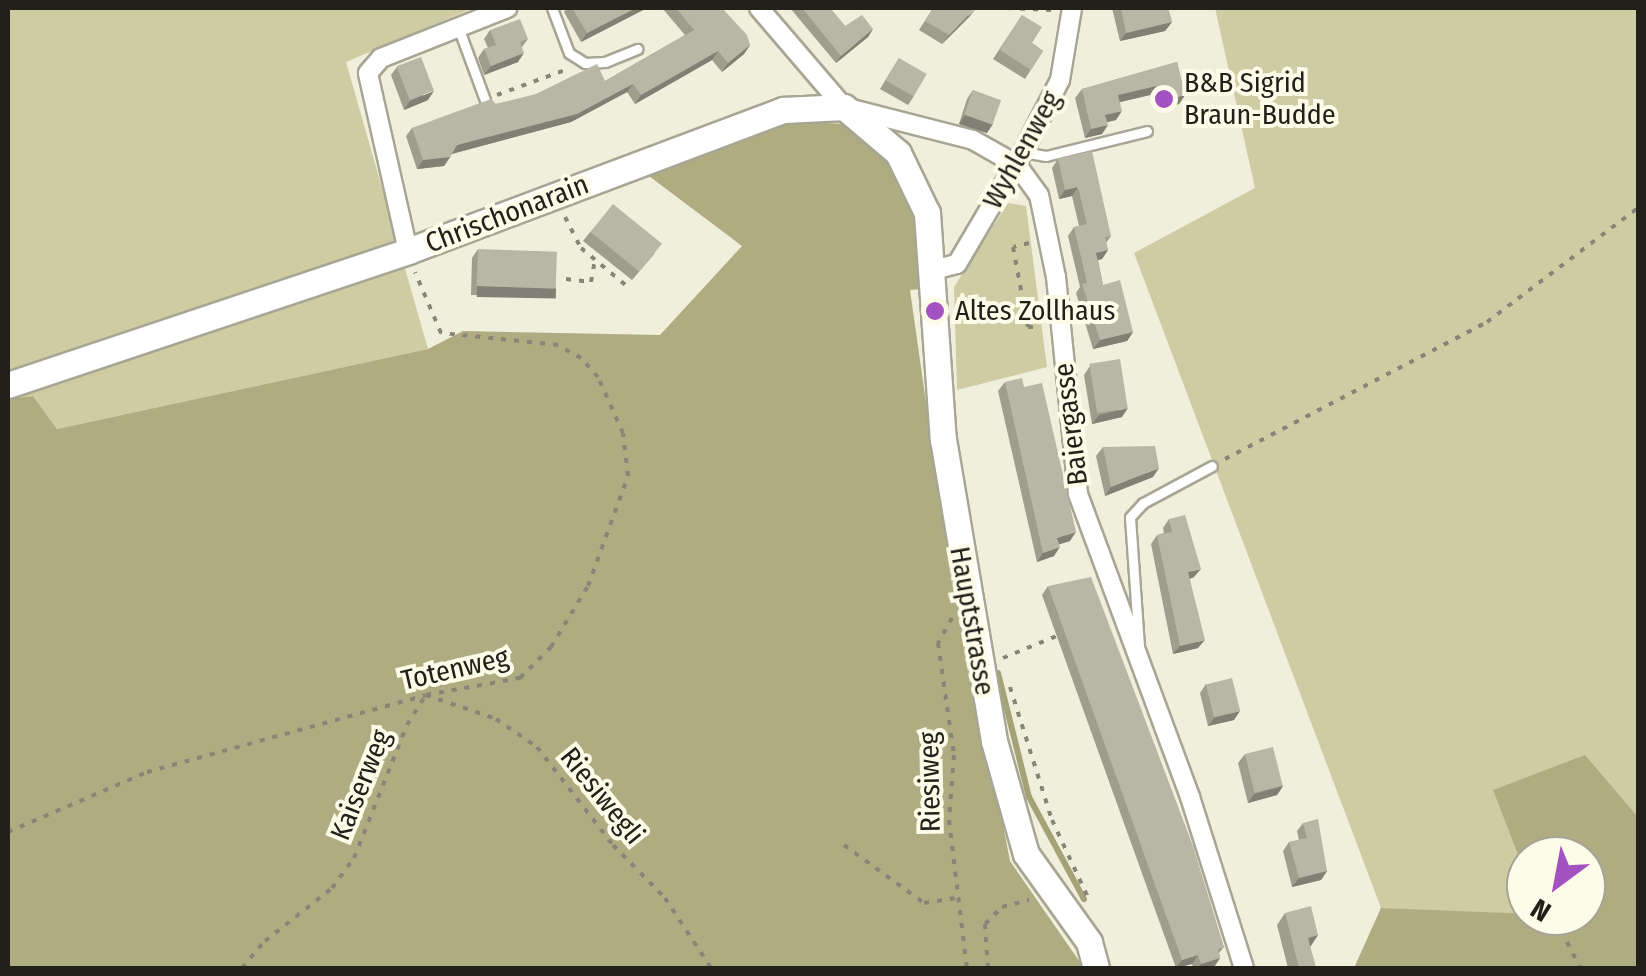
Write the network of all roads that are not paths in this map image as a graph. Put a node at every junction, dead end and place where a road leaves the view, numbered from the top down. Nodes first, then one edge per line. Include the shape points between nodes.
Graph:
1 (507, 8) edge
2 (552, 8) edge
3 (760, 8) edge
4 (1072, 9) edge
5 (458, 28) junction
6 (638, 48) dead end
7 (484, 100) edge
8 (844, 106) junction
9 (1147, 131) dead end
10 (1020, 159) junction
11 (408, 251) junction
12 (933, 259) junction
13 (8, 385) edge
14 (1212, 466) road end
15 (1138, 653) junction
16 (1096, 968) edge
17 (1244, 968) edge

1 - 5 street
2 - 6 lane via 569,53 585,62 606,62
3 - 8 street
4 - 10 street, Wyhlenweg via 1060,80
5 - 7 lane
5 - 11 street via 381,58 368,73
8 - 10 street
8 - 11 street, Chrischonarain via 783,110
8 - 12 street via 898,153 926,213
9 - 10 lane
10 - 12 street, Wyhlenweg via 957,264
10 - 15 street, Baiergasse via 1039,195 1048,239 1078,494
11 - 13 street, Chrischonarain
12 - 16 street, Hauptstrasse via 942,439 1016,826 1061,887
14 - 15 lane via 1142,503 1130,517 1142,627
15 - 17 street, Baiergasse

